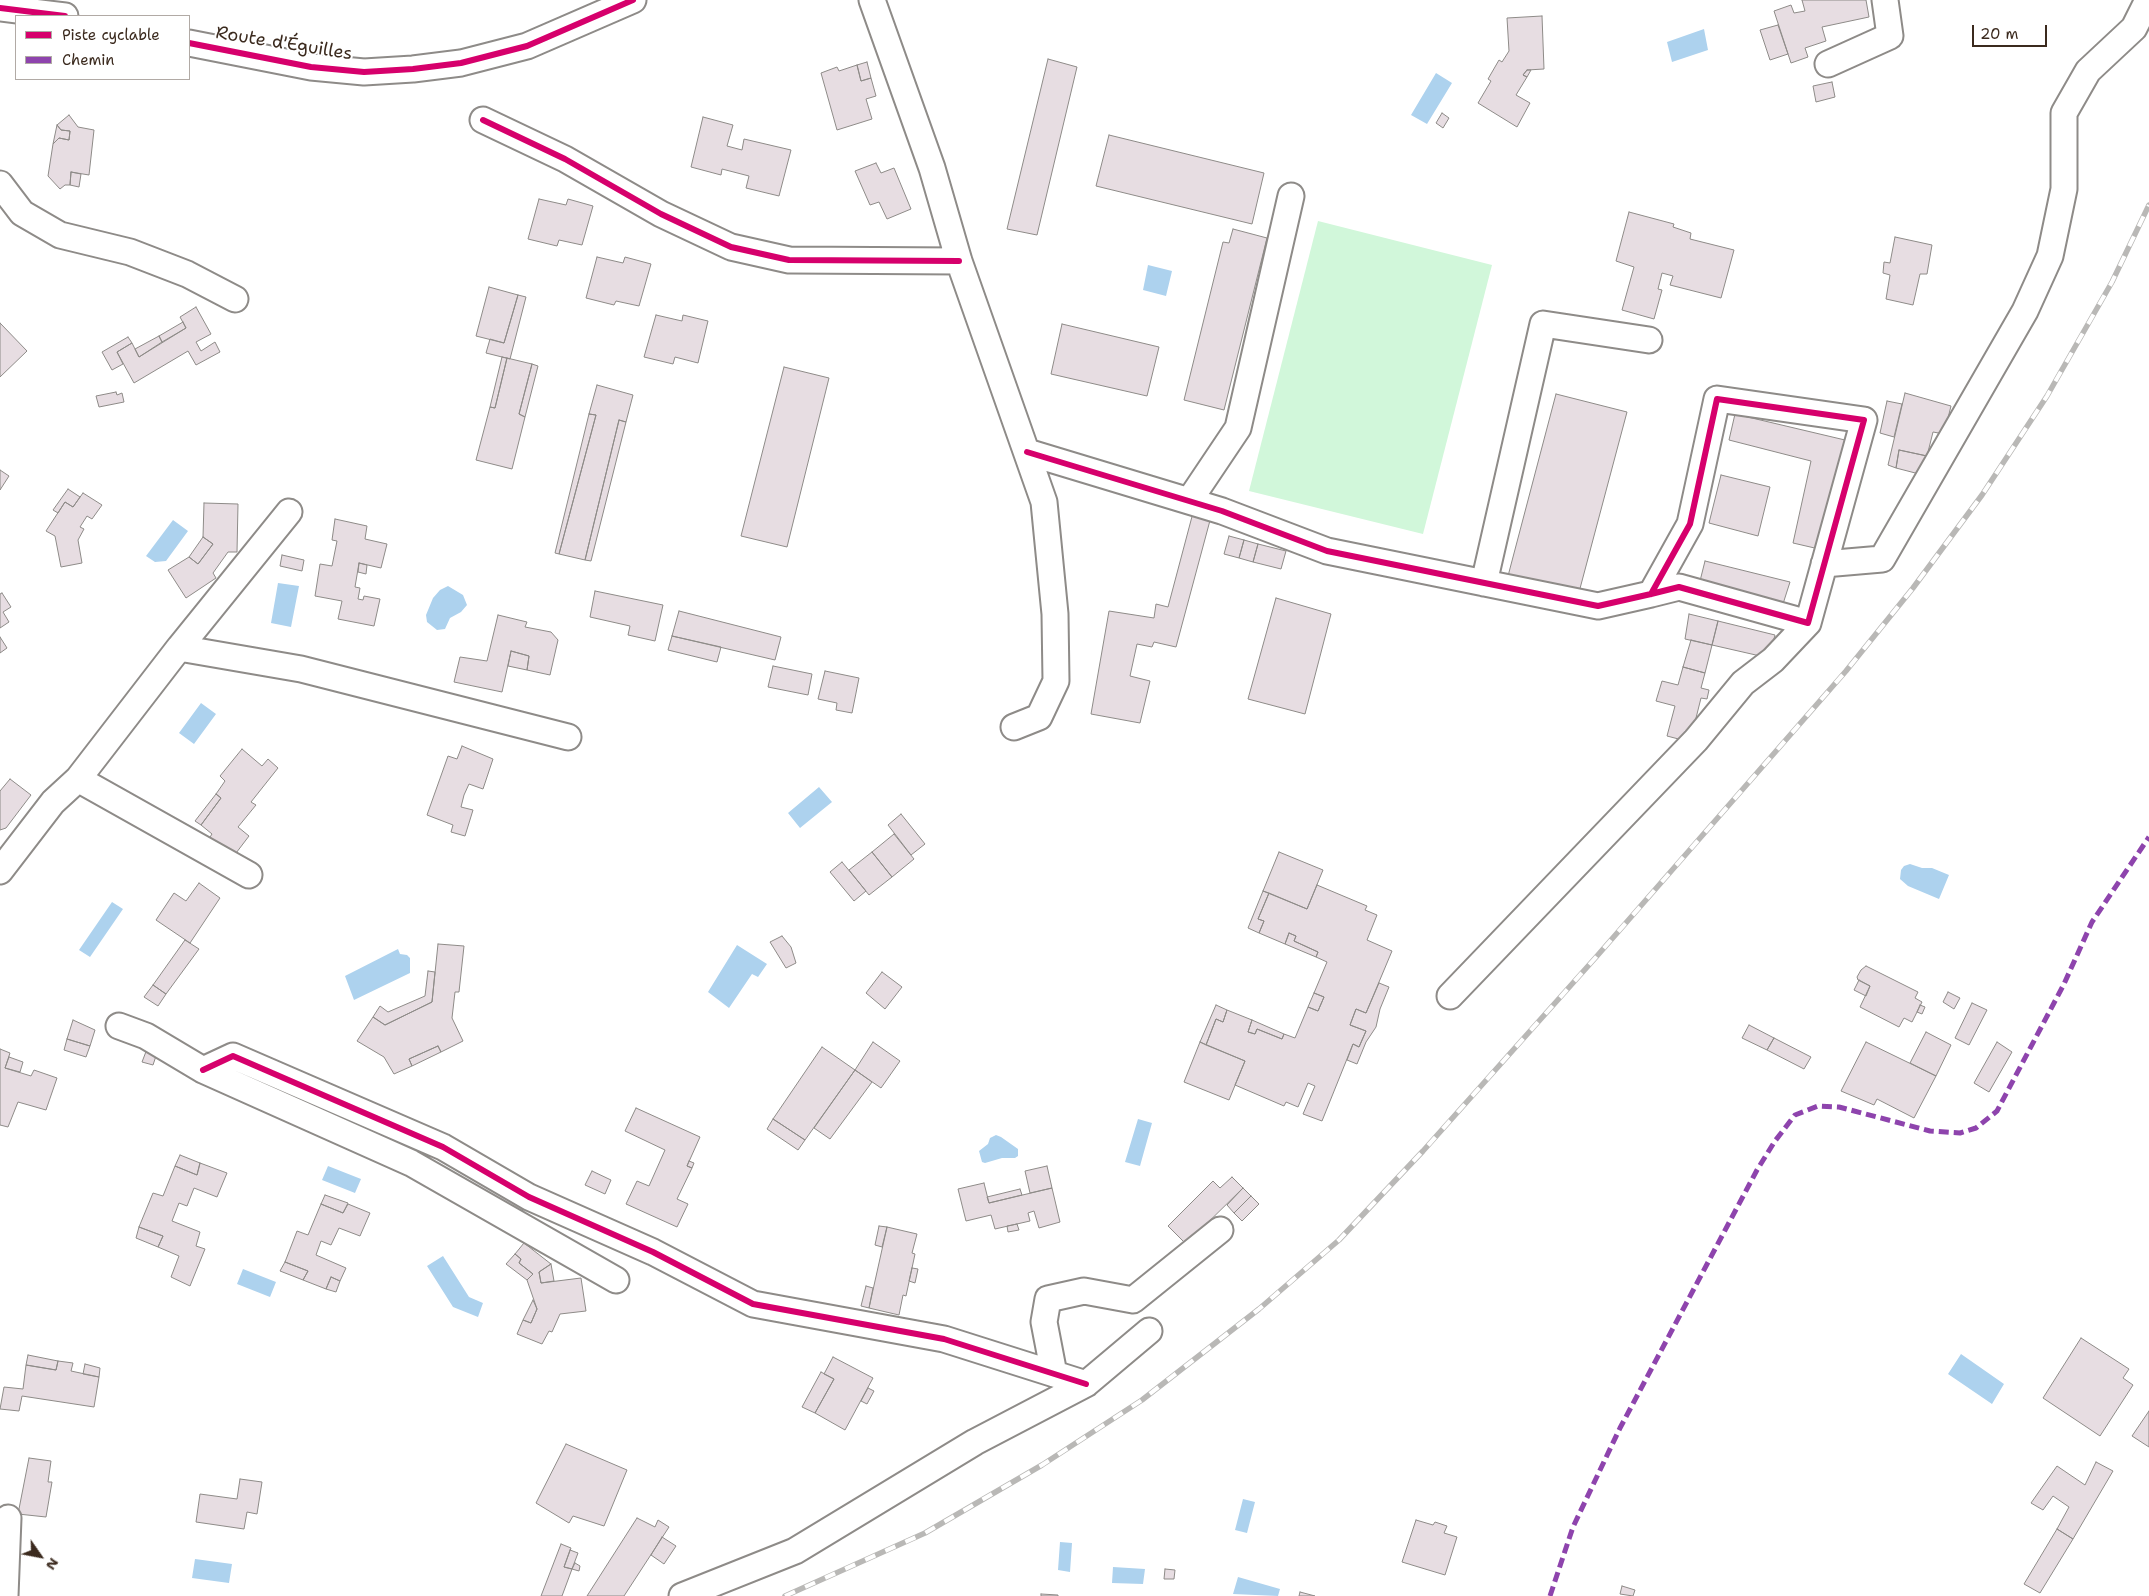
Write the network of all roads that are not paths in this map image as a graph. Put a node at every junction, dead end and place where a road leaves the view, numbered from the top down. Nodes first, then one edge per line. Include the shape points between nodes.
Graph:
1 (633, 0) edge
2 (872, 0) edge
3 (1885, 0) edge
4 (2148, 0) edge
5 (0, 8) edge
6 (57, 15) edge
7 (190, 43) edge
8 (1828, 64) dead end
9 (483, 120) dead end
10 (0, 184) edge
11 (1291, 196) dead end
12 (959, 261) junction
13 (235, 300) dead end
14 (1648, 340) dead end
15 (1027, 452) junction
16 (1189, 501) junction
17 (289, 512) dead end
18 (1824, 564) junction
19 (1484, 583) junction
20 (1651, 594) junction
21 (1808, 623) junction
22 (179, 648) junction
23 (1014, 727) dead end
24 (568, 737) dead end
25 (78, 779) junction
26 (0, 871) edge
27 (249, 875) dead end
28 (1450, 996) dead end
29 (119, 1026) dead end
30 (203, 1070) junction
31 (1220, 1230) dead end
32 (616, 1280) dead end
33 (1149, 1331) dead end
34 (1054, 1374) junction
35 (1086, 1384) junction
36 (8, 1518) dead end
37 (5, 1596) edge
38 (682, 1596) edge

1 - 7 street, Route d'Éguilles via 527,46 461,63 413,69 364,72 311,66
2 - 12 street via 932,168
3 - 8 street via 1890,36
4 - 18 street via 2134,28 2088,71 2064,113 2064,190 2050,256 2020,320 1882,559
5 - 6 street
9 - 12 street via 565,159 661,214 731,247 789,260
10 - 13 street via 22,213 60,235 130,252 187,274
11 - 16 street via 1238,428
12 - 15 street
14 - 19 street via 1543,324
15 - 16 street
15 - 23 street via 1044,502 1055,614 1056,681 1039,717
16 - 19 street via 1327,551
17 - 22 street
18 - 20 street via 1864,420 1717,399 1690,524
18 - 21 street
19 - 20 street via 1598,606
20 - 21 street via 1679,587
21 - 28 street via 1773,660 1743,683 1696,740
22 - 24 street via 301,669
22 - 25 street
25 - 26 street via 53,802
25 - 27 street
29 - 30 street via 146,1036
30 - 32 street via 411,1162
30 - 34 street via 233,1056 443,1147 529,1197 653,1252 753,1304 944,1339
31 - 34 street via 1133,1300 1084,1291 1048,1299 1044,1322
33 - 35 street
34 - 35 street
35 - 38 street via 974,1442 795,1551
36 - 37 street

